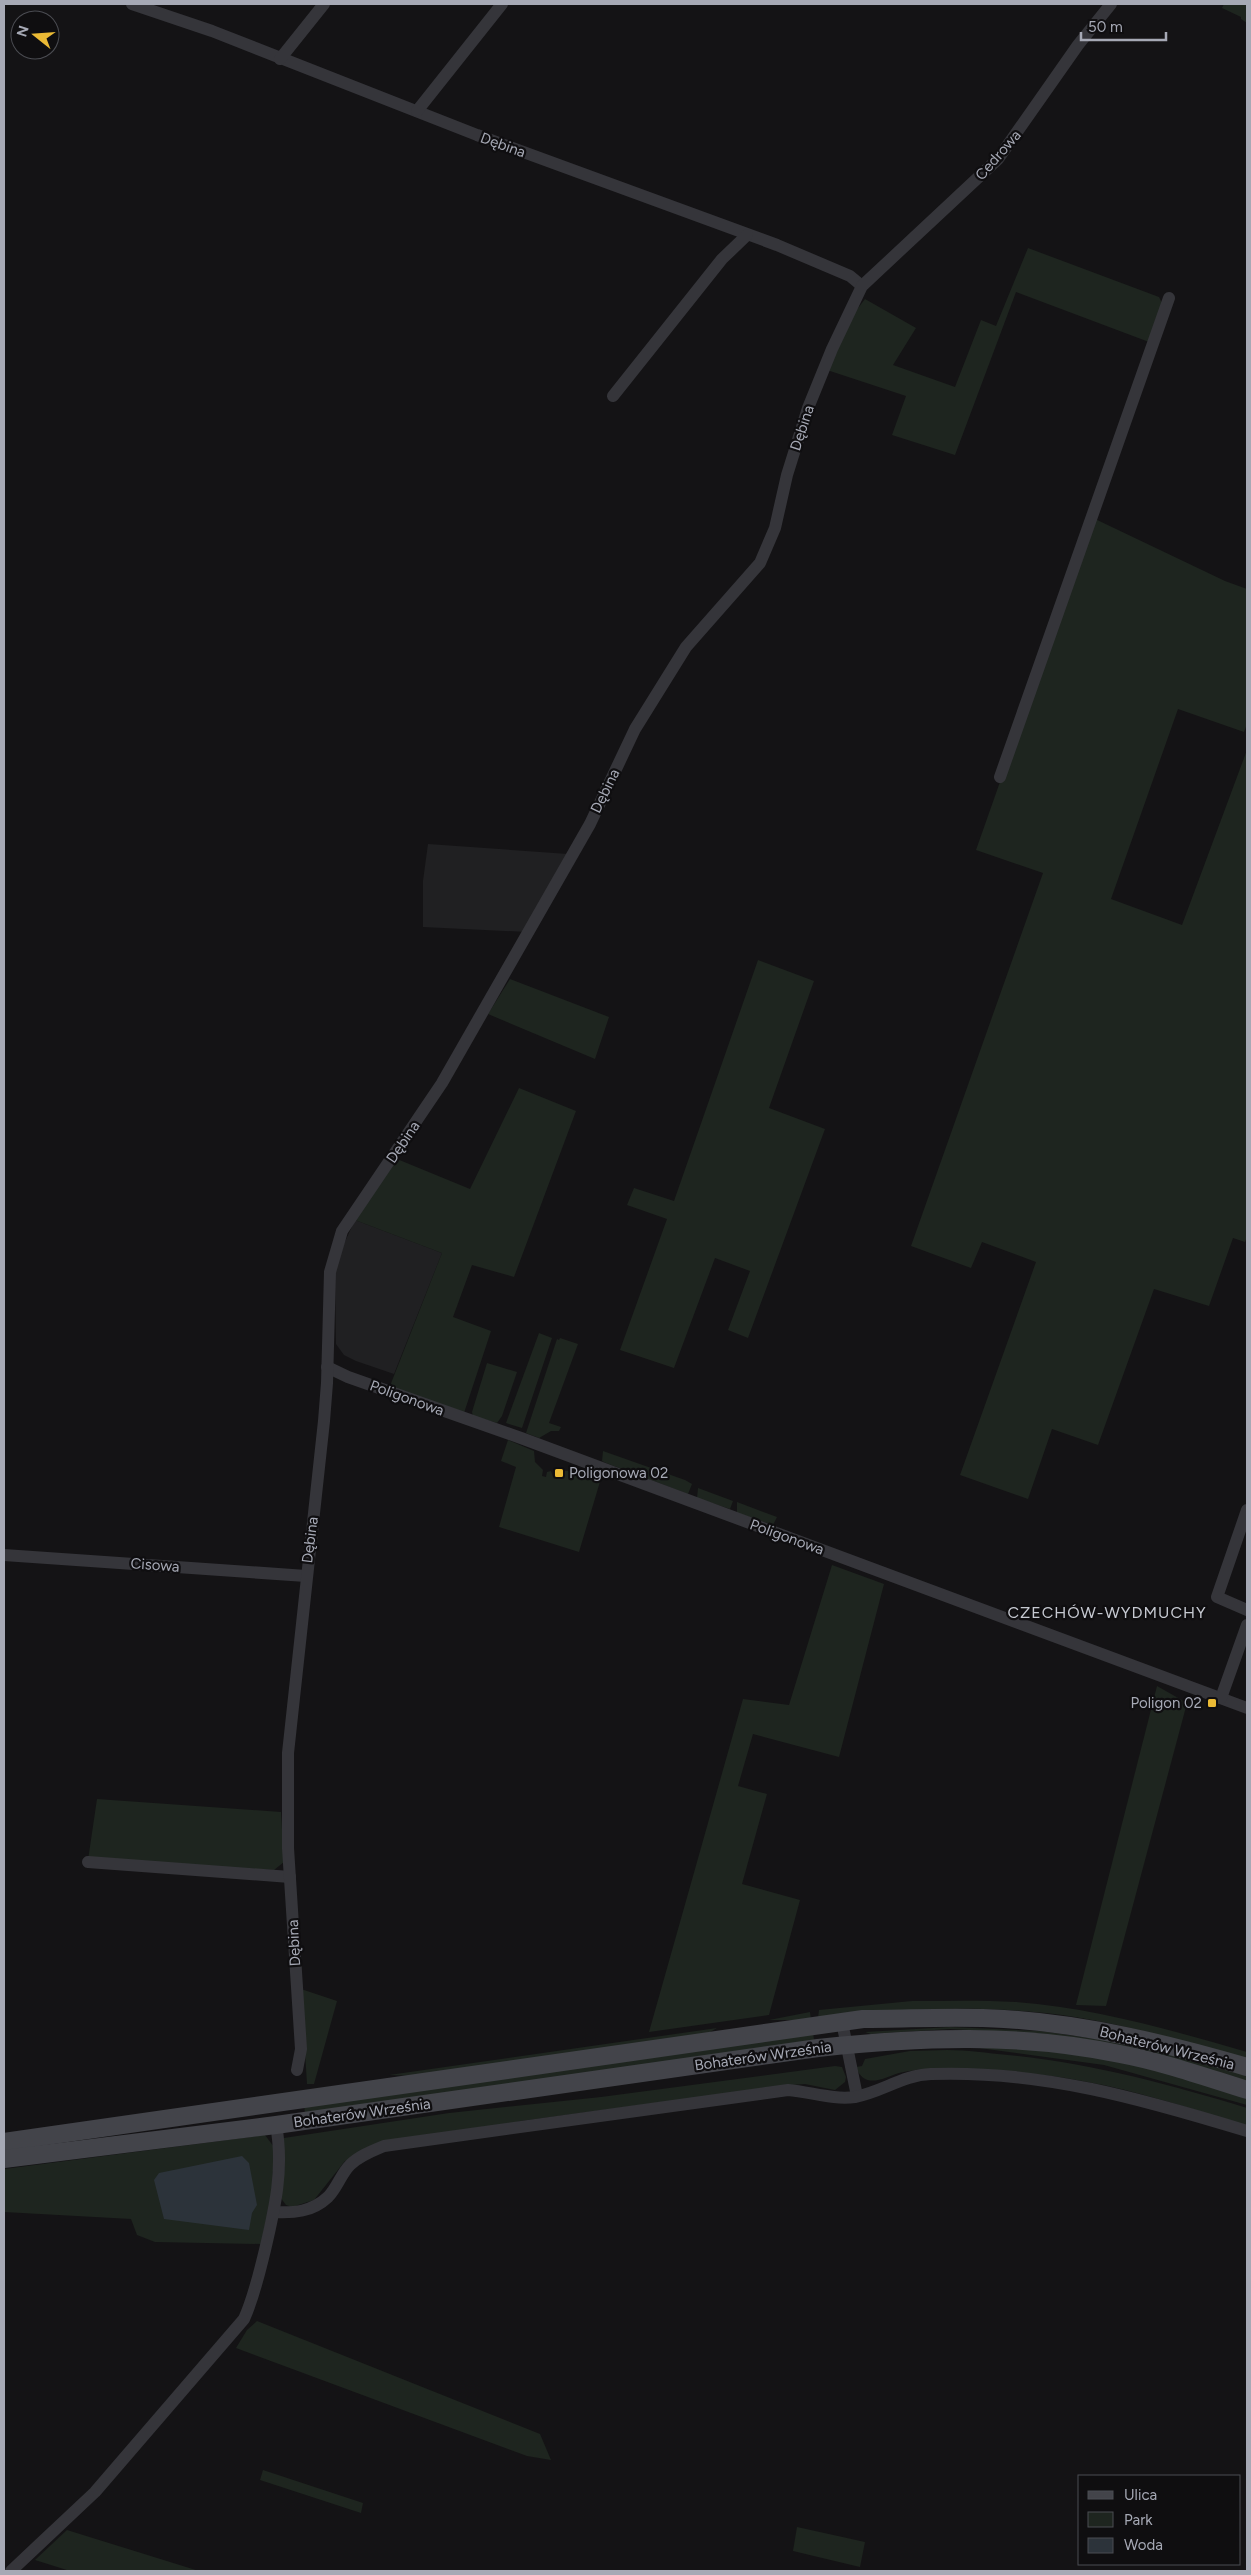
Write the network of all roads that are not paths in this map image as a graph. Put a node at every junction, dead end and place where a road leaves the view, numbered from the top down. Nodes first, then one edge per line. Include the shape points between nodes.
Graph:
1 (133, 4) edge
2 (324, 4) edge
3 (502, 4) edge
4 (1111, 4) edge
5 (280, 59) junction
6 (417, 111) junction
7 (747, 235) junction
8 (862, 286) junction
9 (1169, 298) dead end
10 (613, 396) dead end
11 (1000, 777) dead end
12 (327, 1366) junction
13 (345, 1376) junction
14 (327, 1383) junction
15 (1247, 1510) edge
16 (4, 1555) edge
17 (306, 1576) junction
18 (1247, 1610) edge
19 (1247, 1625) edge
20 (1222, 1698) junction
21 (1247, 1708) edge
22 (88, 1862) dead end
23 (290, 1877) junction
24 (842, 2022) junction
25 (845, 2045) junction
26 (1247, 2067) edge
27 (297, 2070) dead end
28 (1247, 2090) edge
29 (857, 2096) junction
30 (276, 2125) junction
31 (1247, 2131) edge
32 (4, 2142) edge
33 (4, 2160) edge
34 (274, 2212) junction
35 (11, 2571) edge

1 - 5 street, Dębina
2 - 5 street
3 - 6 street
4 - 8 street, Cedrowa via 1078,44 998,159
5 - 6 street, Dębina
6 - 7 street, Dębina
7 - 8 street, Dębina via 824,264 850,276
7 - 10 street via 722,259
8 - 12 street, Dębina via 808,408 775,528 760,563 686,647 635,729 590,824 442,1083 342,1231 330,1272
9 - 11 street
12 - 13 street, Poligonowa
12 - 14 street, Dębina
13 - 14 street
13 - 20 street, Poligonowa
14 - 17 street, Dębina
15 - 18 street via 1217,1597
16 - 17 street, Cisowa
17 - 23 street, Dębina via 288,1753
19 - 20 street
20 - 21 street, Poligonowa
22 - 23 street
23 - 27 street, Dębina via 301,2049
24 - 25 street
24 - 26 main road, Bohaterów Września via 947,2018 1046,2023 1187,2049
24 - 32 main road, Bohaterów Września
25 - 28 main road, Bohaterów Września via 977,2038 1058,2044 1120,2054 1186,2070
25 - 29 street
25 - 30 main road, Bohaterów Września
29 - 31 street via 919,2075 978,2074 1111,2092
29 - 34 street via 838,2099 788,2090 384,2146 368,2152 352,2164 328,2196 310,2209 299,2213
30 - 33 main road, Bohaterów Września
30 - 34 street via 280,2164
34 - 35 street via 254,2298 244,2319 95,2492

